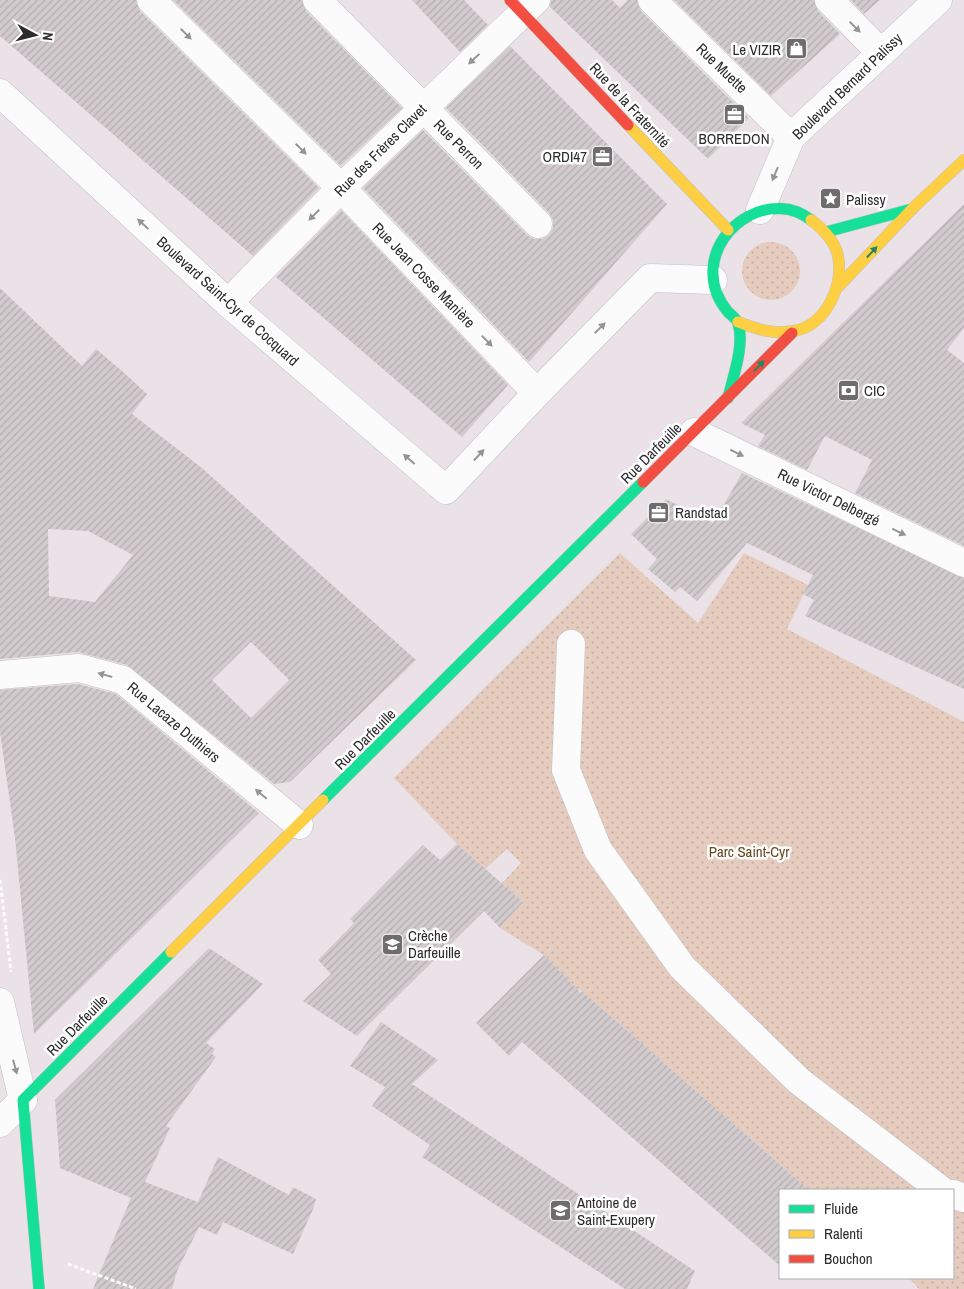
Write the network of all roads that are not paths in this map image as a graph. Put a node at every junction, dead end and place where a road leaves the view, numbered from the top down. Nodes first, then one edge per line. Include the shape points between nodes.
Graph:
1 (151, 0) edge
2 (317, 0) edge
3 (652, 0) edge
4 (829, 0) edge
5 (938, 0) edge
6 (523, 4) edge
7 (882, 53) junction
8 (8, 99) edge
9 (423, 108) junction
10 (791, 137) junction
11 (964, 160) edge
12 (342, 188) junction
13 (912, 209) junction
14 (760, 210) junction
15 (538, 224) dead end
16 (728, 230) junction
17 (826, 232) junction
18 (713, 280) junction
19 (838, 287) junction
20 (228, 303) junction
21 (738, 322) junction
22 (792, 333) junction
23 (537, 393) junction
24 (727, 399) junction
25 (694, 432) junction
26 (964, 563) edge
27 (571, 644) dead end
28 (0, 675) edge
29 (299, 825) junction
30 (0, 1002) edge
31 (23, 1100) junction
32 (0, 1123) edge
33 (940, 1189) edge
34 (39, 1289) edge

1 -> 12 street, Rue Jean Cosse Manière
2 - 9 street, Rue Perron
3 - 10 street, Rue Muette
4 -> 7 street
5 - 7 street, Boulevard Bernard Palissy
6 -> 9 street, Rue des Frères Clavet
6 - 16 main road, Rue de la Fraternité
7 - 10 street, Boulevard Bernard Palissy
20 -> 8 street, Boulevard Saint-Cyr de Cocquard
9 - 12 street, Rue des Frères Clavet
9 - 15 street, Rue Perron
10 -> 14 street, Boulevard Bernard Palissy
11 - 13 main road
12 -> 20 street, Rue des Frères Clavet
12 -> 23 street, Rue Jean Cosse Manière
13 - 17 main road
19 -> 13 main road
14 - 16 main road via 742,218
14 - 17 main road via 796,211 812,219
16 - 18 main road via 719,245
17 - 19 main road via 836,248 840,268
18 - 21 main road via 717,295
23 -> 18 street via 650,278
19 - 22 main road via 832,303 821,316 808,327
20 - 23 street, Boulevard Saint-Cyr de Cocquard via 446,490
21 - 22 main road via 755,331 774,335
21 - 24 main road via 738,354
24 -> 22 main road, Rue Darfeuille
24 - 25 main road, Rue Darfeuille
25 -> 26 street, Rue Victor Delbergé
25 - 29 main road, Rue Darfeuille
27 - 33 street via 566,770 598,850 682,967 799,1081
29 -> 28 street, Rue Lacaze Duthiers via 123,680 79,668
29 - 31 main road, Rue Darfeuille
30 -> 31 street
31 - 32 street
31 - 34 main road

